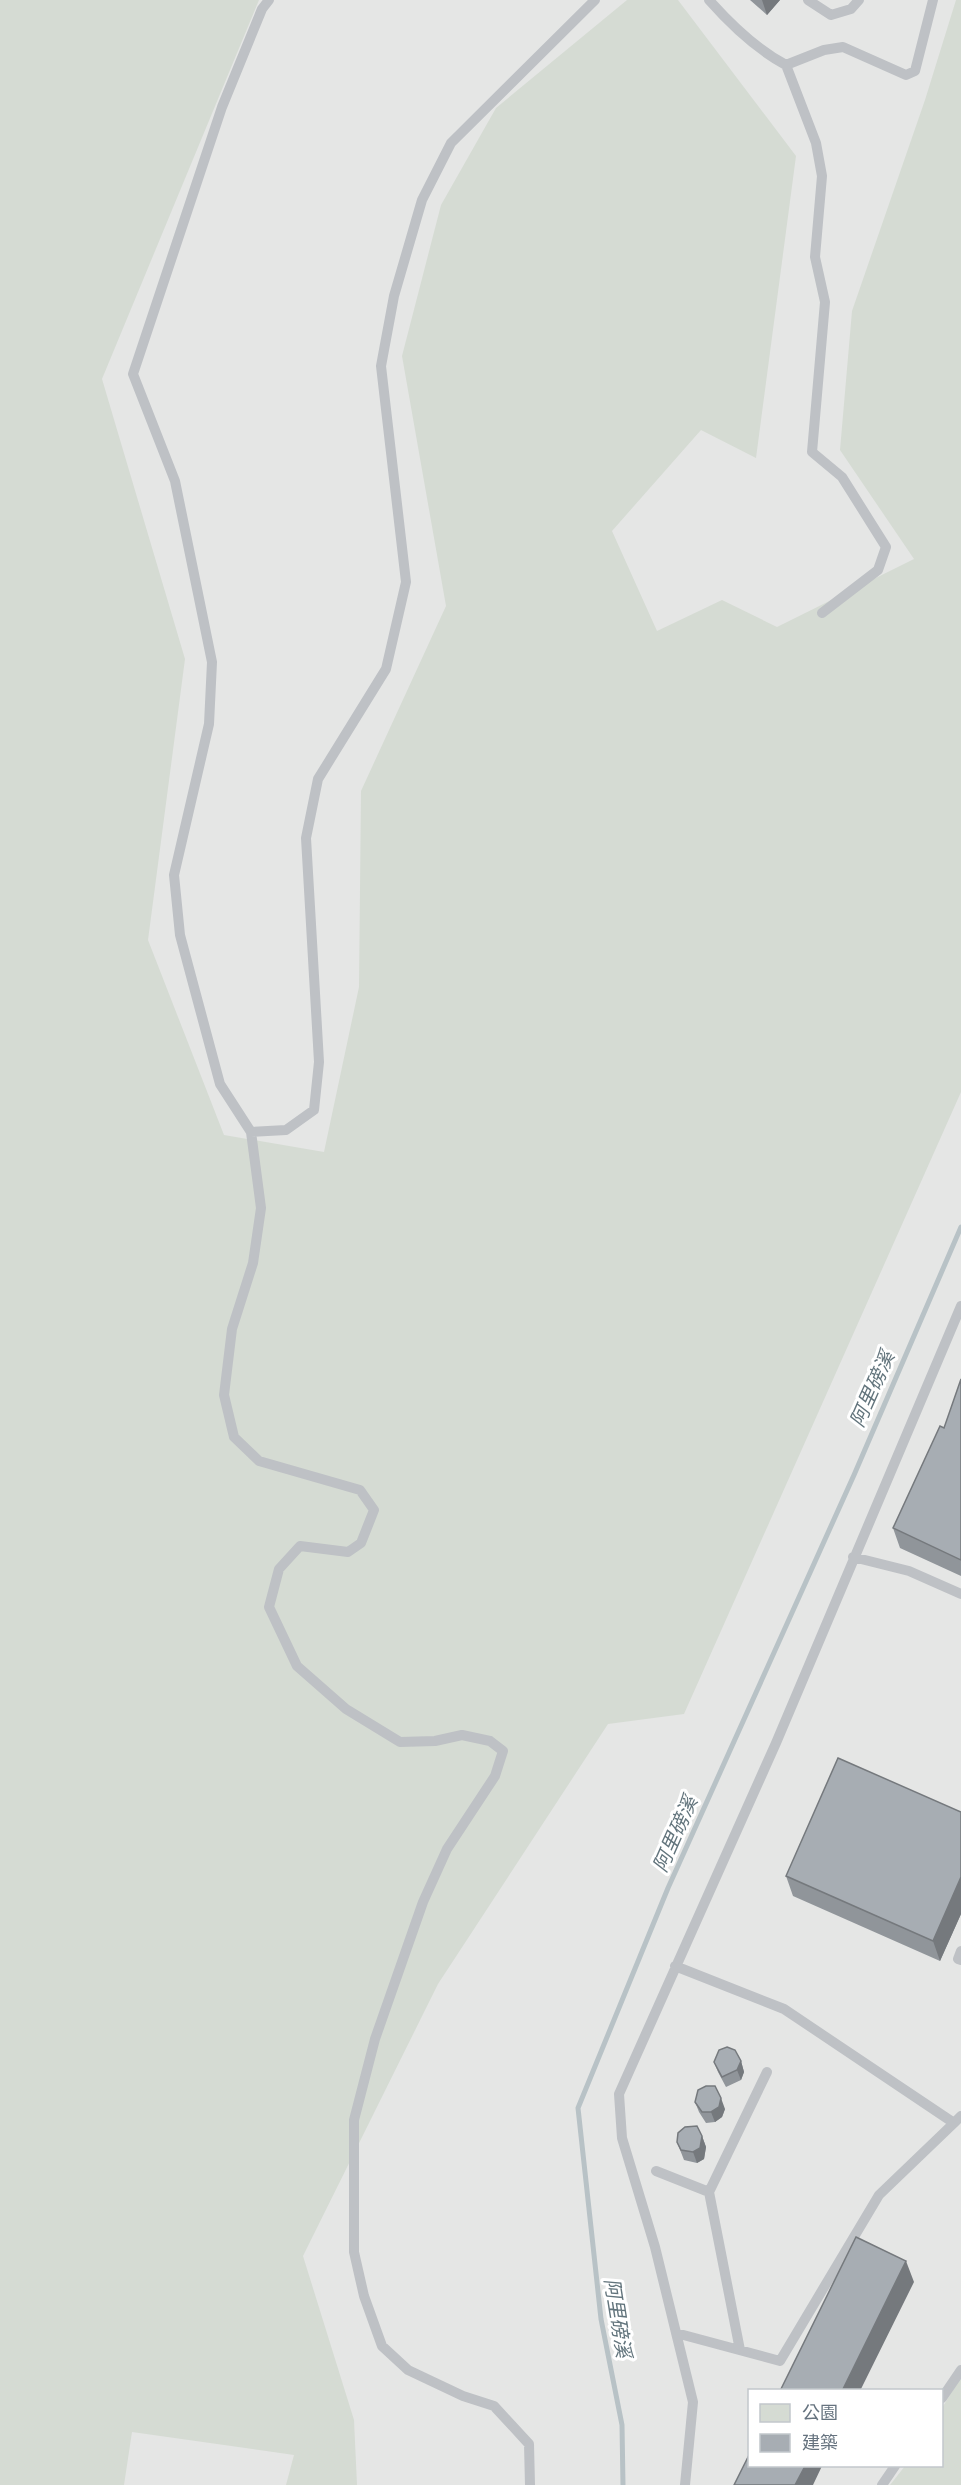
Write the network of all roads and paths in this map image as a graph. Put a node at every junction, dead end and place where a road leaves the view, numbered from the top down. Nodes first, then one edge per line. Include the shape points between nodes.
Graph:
1 (269, 0) edge
2 (594, 0) edge
3 (709, 0) edge
4 (808, 0) edge
5 (859, 0) edge
6 (933, 0) edge
7 (786, 65) junction
8 (822, 613) dead end
9 (251, 1132) junction
10 (961, 1306) edge
11 (853, 1557) junction
12 (961, 1594) edge
13 (961, 1952) edge
14 (961, 1960) edge
15 (675, 1966) junction
16 (767, 2072) dead end
17 (958, 2120) edge
18 (656, 2171) dead end
19 (709, 2192) junction
20 (676, 2333) junction
21 (740, 2350) junction
22 (961, 2370) edge
23 (943, 2397) edge
24 (894, 2467) edge
25 (530, 2485) edge
26 (685, 2485) edge
27 (882, 2485) edge

1 - 9 lane via 222,106 134,374 175,481 212,662 209,724 174,875 180,934 220,1084
2 - 9 lane via 451,143 422,200 394,296 381,366 406,582 386,669 318,779 306,838 319,1062 314,1110 286,1130
3 - 7 lane via 765,54
4 - 5 lane via 831,15 851,9
6 - 7 lane via 915,71 906,75 843,47
7 - 8 lane via 816,143 822,176 815,257 825,302 812,452 842,477 886,547 878,570
9 - 25 lane via 261,1208 253,1263 231,1340 225,1395 234,1437 259,1461 360,1490 374,1510 361,1543 348,1552 300,1546 279,1569 269,1607 297,1666 345,1709 400,1742 462,1735 490,1740 503,1751 495,1776 447,1849 423,1902 375,2039 354,2120 354,2252 382,2346 408,2370 494,2406 529,2444
10 - 11 lane
11 - 12 lane via 909,1571
11 - 15 lane via 776,1743
13 - 14 lane
15 - 17 lane via 784,2009
15 - 20 lane via 619,2094 622,2138
16 - 19 lane
17 - 21 lane via 879,2195 780,2361
18 - 19 lane
19 - 21 lane
20 - 21 lane
20 - 26 lane via 693,2402
22 - 23 lane
24 - 27 lane

